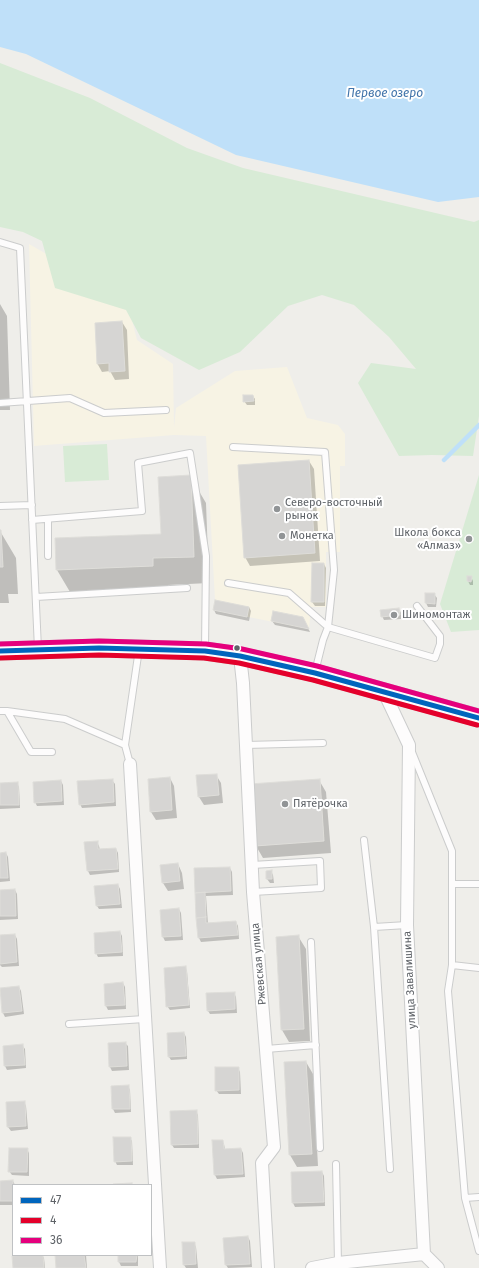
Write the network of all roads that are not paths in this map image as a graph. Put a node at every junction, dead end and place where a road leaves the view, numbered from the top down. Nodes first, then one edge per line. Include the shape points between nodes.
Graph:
1 (0, 242) edge
2 (27, 401) junction
3 (0, 403) edge
4 (166, 410) dead end
5 (233, 447) dead end
6 (32, 505) junction
7 (0, 506) edge
8 (48, 519) junction
9 (32, 520) junction
10 (48, 556) dead end
11 (228, 583) dead end
12 (187, 588) dead end
13 (36, 597) junction
14 (417, 606) dead end
15 (328, 627) junction
16 (139, 649) junction
17 (38, 650) junction
18 (0, 651) edge
19 (205, 651) junction
20 (240, 656) junction
21 (315, 673) junction
22 (384, 692) junction
23 (0, 711) edge
24 (7, 711) junction
25 (479, 718) edge
26 (323, 743) dead end
27 (125, 745) junction
28 (246, 745) junction
29 (409, 745) junction
30 (52, 752) dead end
31 (130, 764) joint
32 (364, 840) dead end
33 (252, 865) junction
34 (452, 884) junction
35 (479, 884) edge
36 (253, 892) junction
37 (407, 925) junction
38 (374, 927) junction
39 (311, 942) dead end
40 (452, 965) junction
41 (479, 968) edge
42 (144, 1019) junction
43 (69, 1024) dead end
44 (316, 1045) junction
45 (266, 1049) junction
46 (320, 1148) dead end
47 (336, 1164) dead end
48 (390, 1169) dead end
49 (479, 1197) edge
50 (465, 1198) junction
51 (479, 1251) edge
52 (424, 1254) junction
53 (338, 1263) junction
54 (160, 1268) edge
55 (268, 1268) edge
56 (312, 1268) edge
57 (438, 1268) edge

1 - 2 lane via 20,248
2 - 3 lane
2 - 4 lane via 70,398 104,413
2 - 6 lane
5 - 15 lane via 325,452 334,570
6 - 7 lane
6 - 9 lane
8 - 9 lane
8 - 10 lane
8 - 19 lane via 142,511 138,463 190,454 206,556
9 - 13 lane
11 - 15 lane via 289,593
12 - 13 lane
13 - 17 lane
14 - 15 lane via 440,636 435,658
15 - 21 lane
16 - 17 main road
16 - 19 main road
16 - 27 lane
17 - 18 main road
19 - 20 main road
20 - 21 main road
20 - 28 street, Ржевская улица
21 - 22 main road
22 - 25 main road
22 - 29 street, улица Завалишина
23 - 24 lane
24 - 27 lane via 65,719
24 - 30 lane via 31,752
26 - 28 lane
27 - 31 lane
28 - 33 street, Ржевская улица
29 - 34 lane via 452,851
29 - 37 street, улица Завалишина
31 - 42 street
32 - 38 lane
33 - 36 street, Ржевская улица
33 - 36 lane via 320,861 321,875 321,888
34 - 35 lane
34 - 40 lane
36 - 45 street, Ржевская улица
37 - 38 lane
37 - 52 street, улица Завалишина
38 - 48 lane
39 - 44 lane
40 - 41 lane
40 - 50 lane via 448,990
42 - 43 lane
42 - 54 street
44 - 45 lane
44 - 46 lane
45 - 55 street, Ржевская улица via 274,1147 262,1163
47 - 53 lane
49 - 50 lane
50 - 51 lane
52 - 53 street
52 - 57 street
53 - 56 street

